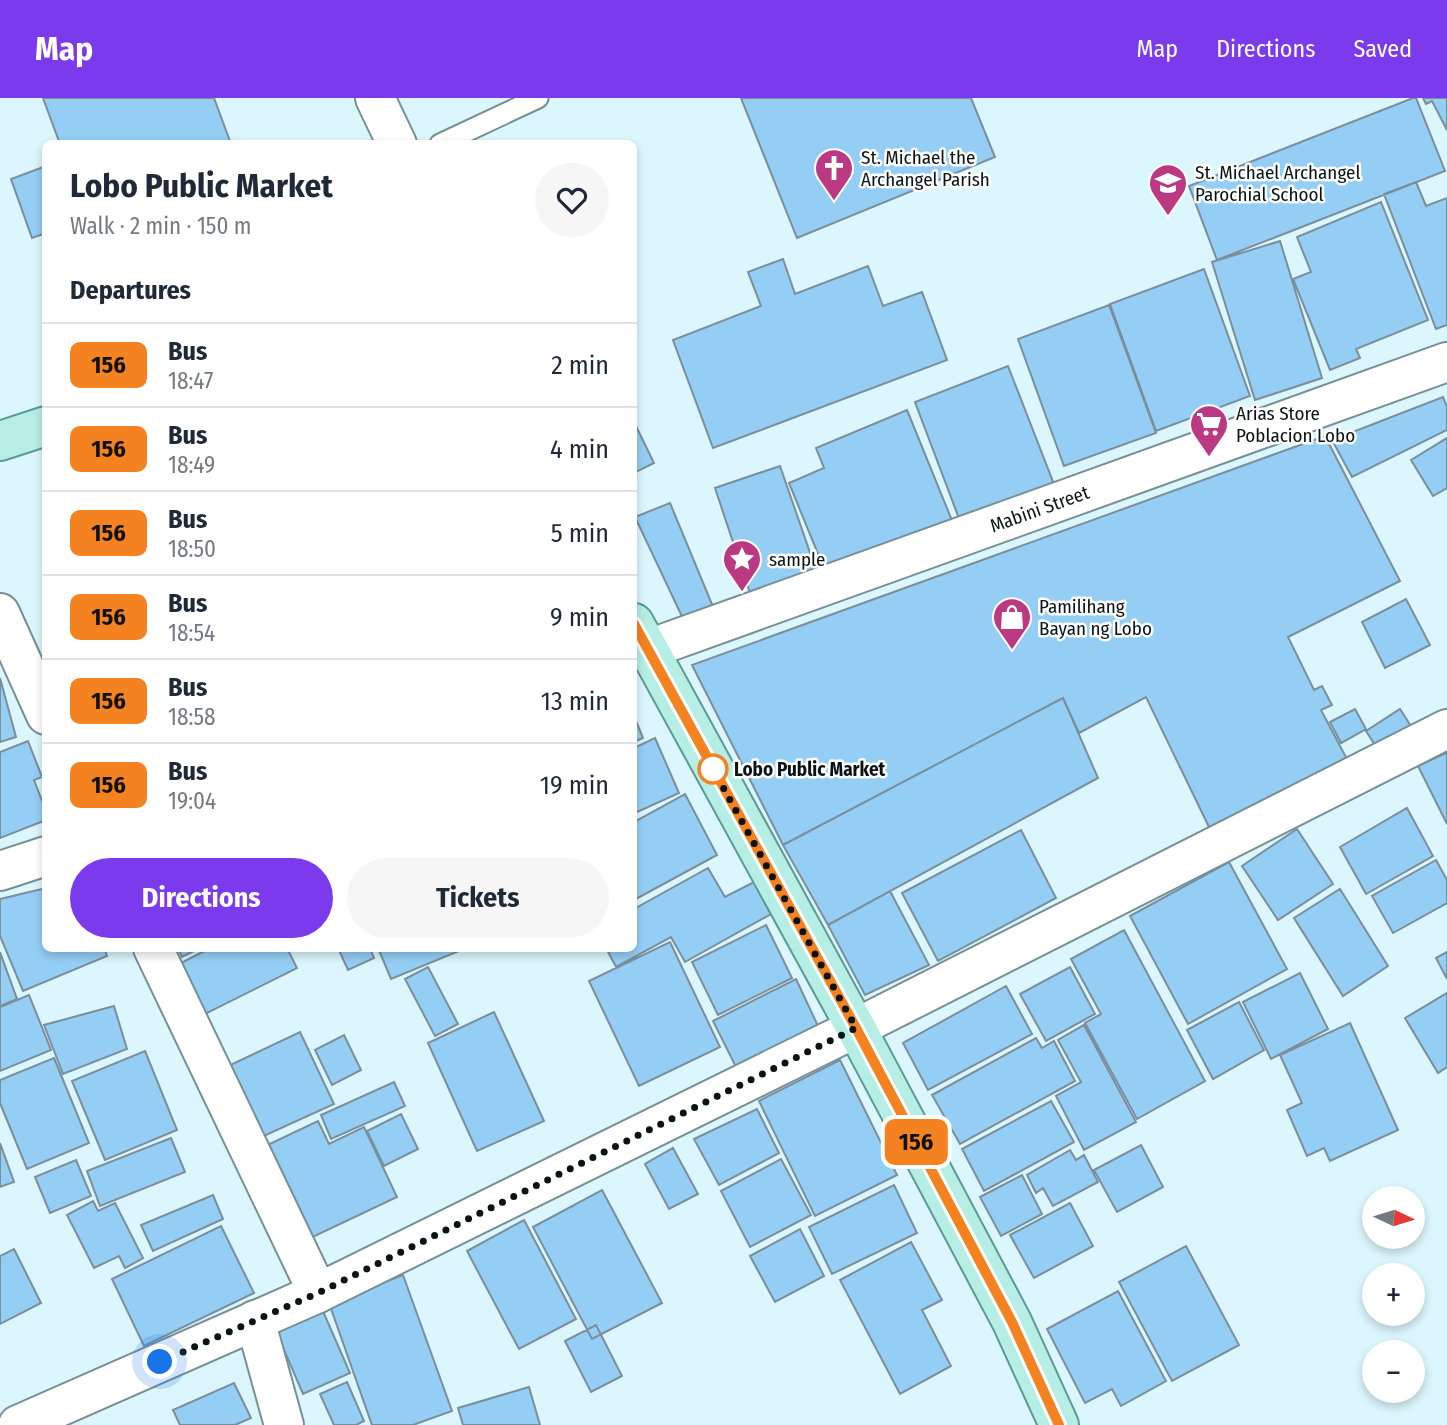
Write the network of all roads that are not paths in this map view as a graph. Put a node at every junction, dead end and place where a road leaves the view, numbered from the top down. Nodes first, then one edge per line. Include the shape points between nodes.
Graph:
1 (375, 98) edge
2 (538, 98) edge
3 (395, 140) edge
4 (449, 140) edge
5 (1447, 362) edge
6 (42, 427) edge
7 (0, 441) edge
8 (0, 613) edge
9 (638, 642) edge
10 (42, 706) edge
11 (1447, 729) edge
12 (42, 857) edge
13 (0, 871) edge
14 (155, 952) edge
15 (856, 1028) junction
16 (318, 1293) junction
17 (255, 1320) junction
18 (18, 1425) edge
19 (284, 1425) edge
20 (1059, 1425) edge

1 - 3 street
2 - 4 lane
5 - 9 street, Mabini Street
6 - 7 main road
8 - 10 street
9 - 15 main road
11 - 15 street
12 - 13 street
14 - 16 street
15 - 16 street
15 - 20 main road via 1012,1322
16 - 17 street
17 - 18 street
17 - 19 street

